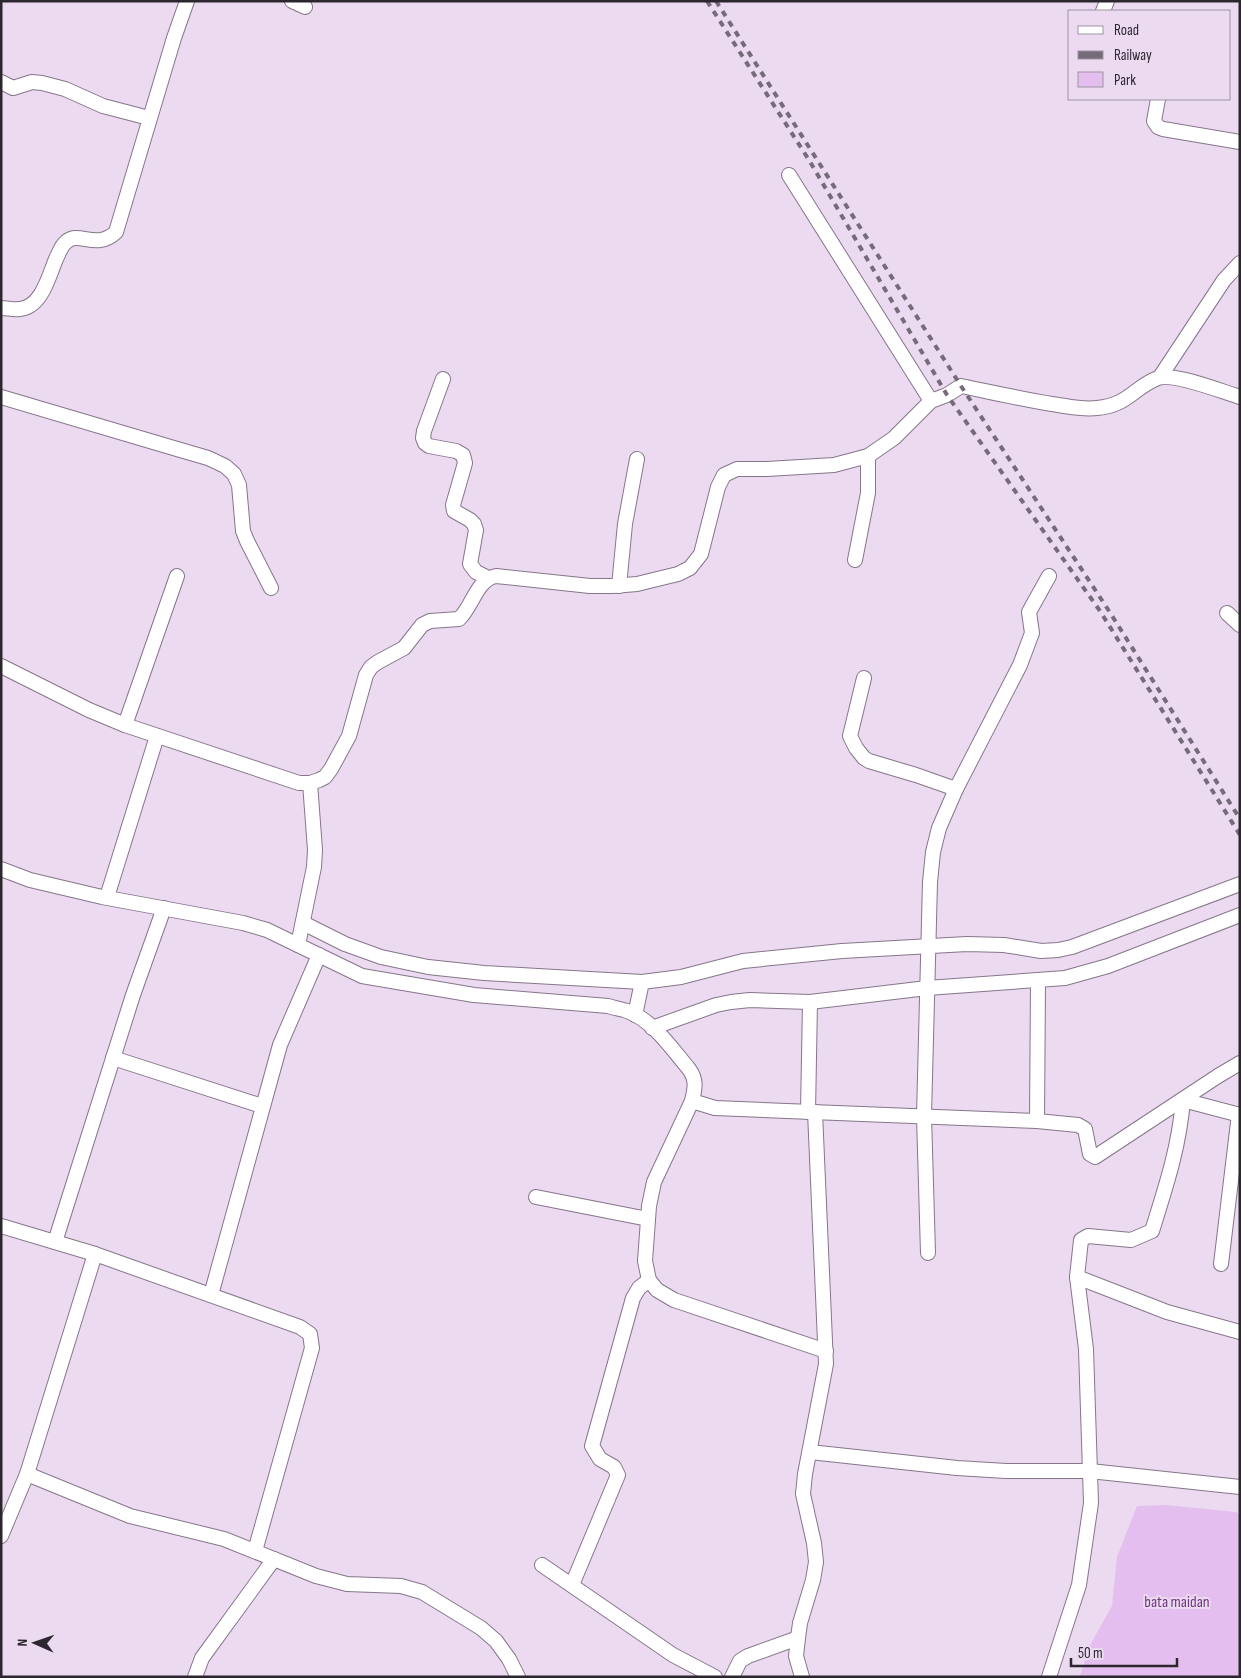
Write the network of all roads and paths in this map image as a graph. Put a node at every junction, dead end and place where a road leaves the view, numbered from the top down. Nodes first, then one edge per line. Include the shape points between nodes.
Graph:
1 (187, 1) edge
2 (1, 82) edge
3 (1158, 100) edge
4 (150, 118) junction
5 (1240, 142) edge
6 (789, 175) dead end
7 (1240, 263) edge
8 (1, 308) edge
9 (1160, 377) junction
10 (443, 379) dead end
11 (1, 397) edge
12 (1240, 397) edge
13 (931, 401) junction
14 (868, 456) junction
15 (637, 459) dead end
16 (856, 560) dead end
17 (177, 576) dead end
18 (1048, 576) dead end
19 (488, 578) junction
20 (619, 586) junction
21 (271, 588) dead end
22 (1227, 613) dead end
23 (1240, 625) edge
24 (1, 666) edge
25 (864, 678) dead end
26 (124, 725) junction
27 (157, 736) junction
28 (310, 783) junction
29 (956, 789) junction
30 (1, 869) edge
31 (1240, 884) edge
32 (107, 897) junction
33 (164, 908) junction
34 (1240, 915) edge
35 (303, 923) junction
36 (298, 944) junction
37 (928, 952) junction
38 (319, 955) junction
39 (1038, 981) junction
40 (927, 988) junction
41 (641, 990) junction
42 (810, 1002) junction
43 (635, 1015) junction
44 (652, 1028) junction
45 (113, 1058) junction
46 (1240, 1063) edge
47 (1183, 1100) junction
48 (692, 1101) junction
49 (262, 1106) junction
50 (811, 1112) junction
51 (1239, 1115) edge
52 (924, 1116) junction
53 (1037, 1121) junction
54 (1236, 1162) edge
55 (536, 1197) dead end
56 (648, 1219) junction
57 (1, 1226) edge
58 (56, 1242) junction
59 (928, 1253) dead end
60 (95, 1254) junction
61 (1221, 1264) dead end
62 (1077, 1277) junction
63 (649, 1280) junction
64 (211, 1295) junction
65 (1240, 1332) edge
66 (826, 1351) junction
67 (810, 1452) junction
68 (1090, 1471) junction
69 (27, 1474) junction
70 (1240, 1487) edge
71 (3, 1529) edge
72 (255, 1551) junction
73 (274, 1559) junction
74 (542, 1565) dead end
75 (572, 1585) junction
76 (798, 1638) junction
77 (194, 1677) edge
78 (518, 1677) edge
79 (715, 1677) edge
80 (732, 1677) edge
81 (802, 1677) edge
82 (1049, 1677) edge

1 - 4 street
2 - 4 street via 13,88 32,82 42,83 65,89 103,106
3 - 5 street via 1154,121 1158,127
4 - 8 street via 116,232 108,239 98,241 67,240 39,299 20,310
6 - 13 street
7 - 9 street via 1224,280
9 - 12 street via 1179,378
9 - 13 street via 1124,401 1096,409 1020,399 961,386
10 - 19 street via 423,438 429,446 463,455 465,463 454,511 474,524 476,530 470,564 476,572
11 - 21 street via 208,458 225,466 239,485 245,536
13 - 14 street via 894,438
14 - 16 street via 868,493
14 - 20 street via 834,465 736,469 724,475 718,487 702,554 690,568 678,574
15 - 20 street via 625,524
17 - 26 street
18 - 29 street via 1029,612 1032,633 1020,665
19 - 20 street
19 - 28 street via 482,582 459,620 430,621 422,625 404,648 371,667 349,736 331,769
22 - 23 street
24 - 26 street
25 - 29 street via 850,736 864,758
26 - 27 street
27 - 28 street via 299,783
27 - 32 street
28 - 35 street via 315,858
29 - 37 street via 939,828 933,852
30 - 32 street via 30,880
31 - 37 street via 1072,947 1041,951 982,944
32 - 33 street
33 - 36 street via 244,923
33 - 45 street
34 - 39 street via 1108,966 1065,978
35 - 36 street
35 - 41 street via 381,957 428,967
36 - 38 street
37 - 40 street
37 - 41 street via 842,952 743,961
38 - 43 street via 362,976 381,980 474,995 608,1006
38 - 49 street via 280,1045
39 - 40 street
39 - 53 street
40 - 42 street
40 - 52 street
41 - 43 street
42 - 44 street via 731,1002
42 - 50 street
43 - 44 street
44 - 48 street via 694,1076
45 - 49 street
45 - 58 street
46 - 47 street
47 - 51 street
47 - 53 street via 1095,1157 1090,1154 1087,1133 1082,1126
47 - 62 street via 1173,1166 1152,1231 1131,1240 1084,1237
48 - 50 street via 715,1108
48 - 56 street via 654,1182
49 - 64 street
50 - 52 street
50 - 66 street
51 - 54 street
52 - 53 street
52 - 59 street
54 - 61 street
55 - 56 street
56 - 63 street via 645,1261
57 - 58 street
58 - 60 street
60 - 64 street
60 - 69 street
62 - 65 street via 1167,1312
62 - 68 street via 1086,1349
63 - 66 street via 657,1290 674,1300
63 - 75 street via 633,1298 592,1446 600,1459 614,1467 618,1475
64 - 72 street via 300,1327 310,1334 312,1348
66 - 67 street
67 - 68 street via 957,1468
67 - 76 street via 803,1494 816,1562
68 - 70 street
68 - 82 street via 1090,1503 1079,1586
69 - 71 street
69 - 72 street via 130,1516 224,1539
72 - 73 street
73 - 77 street via 202,1658
73 - 78 street via 347,1584 400,1586 422,1592 496,1640
74 - 75 street
75 - 79 street via 673,1655
76 - 80 street via 748,1656 740,1661
76 - 81 street via 796,1656

